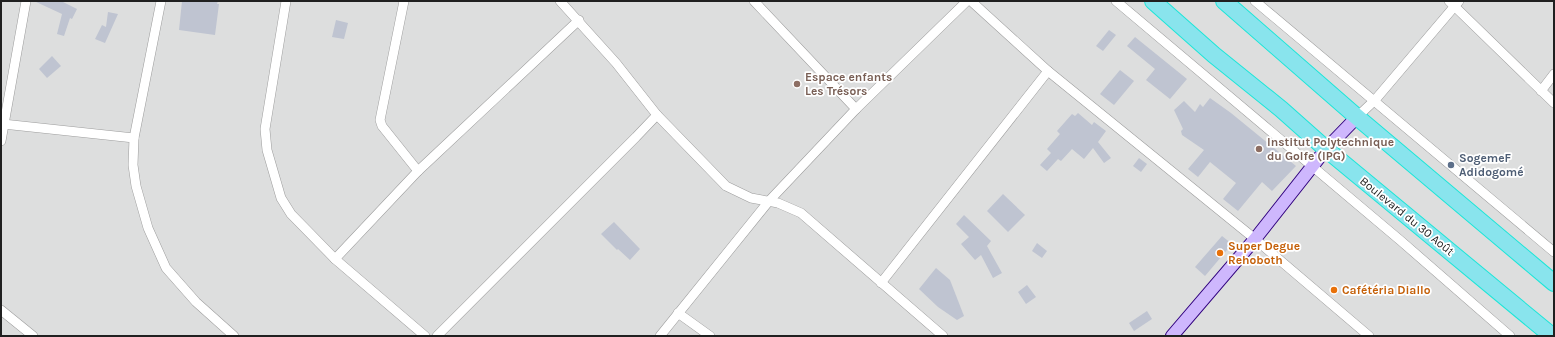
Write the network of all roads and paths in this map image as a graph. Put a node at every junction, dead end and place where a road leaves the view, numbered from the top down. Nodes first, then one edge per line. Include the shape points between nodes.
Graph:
1 (26, 1) edge
2 (161, 1) edge
3 (286, 1) edge
4 (404, 1) edge
5 (560, 1) edge
6 (754, 1) edge
7 (967, 1) edge
8 (970, 1) edge
9 (1116, 1) edge
10 (1153, 1) edge
11 (1224, 1) edge
12 (1255, 1) edge
13 (1454, 3) edge
14 (578, 20) junction
15 (1048, 71) junction
16 (1554, 74) edge
17 (1541, 91) junction
18 (1375, 100) junction
19 (1554, 103) edge
20 (856, 109) junction
21 (657, 115) junction
22 (1357, 117) junction
23 (2, 123) edge
24 (134, 138) junction
25 (1, 141) edge
26 (1326, 149) junction
27 (1312, 166) junction
28 (418, 170) junction
29 (769, 201) junction
30 (1254, 239) junction
31 (1554, 252) edge
32 (335, 259) junction
33 (881, 283) junction
34 (1554, 283) edge
35 (1, 310) edge
36 (678, 313) junction
37 (1358, 332) edge
38 (33, 336) edge
39 (234, 336) edge
40 (425, 336) edge
41 (437, 336) edge
42 (660, 336) edge
43 (710, 336) edge
44 (943, 336) edge
45 (1172, 336) edge
46 (1369, 336) edge
47 (1510, 336) edge
48 (1552, 336) edge

1 - 23 street
2 - 24 street
3 - 32 street via 265,129 267,150 285,205
4 - 28 street via 380,120 382,126
5 - 14 street
6 - 20 street
7 - 20 street
8 - 15 street
9 - 27 street
10 - 26 highway, Boulevard du 30 Août
11 - 22 highway
12 - 18 street
13 - 17 street
13 - 18 street
14 - 21 street
14 - 28 street
15 - 30 street
15 - 33 street
16 - 17 street
17 - 19 street
18 - 22 street
18 - 31 street
20 - 29 street
21 - 29 street via 726,186 751,198
21 - 41 street
22 - 26 street
22 - 34 highway
23 - 24 street
23 - 25 street
24 - 39 street via 133,165 136,186 148,228 162,261 196,302
26 - 27 street
26 - 48 highway, Boulevard du 30 Août
27 - 30 street
27 - 47 street
28 - 32 street
29 - 33 street via 801,213
29 - 36 street
30 - 37 street
30 - 45 street
32 - 40 street
33 - 44 street
35 - 38 street
36 - 42 street
36 - 43 street
37 - 46 street

